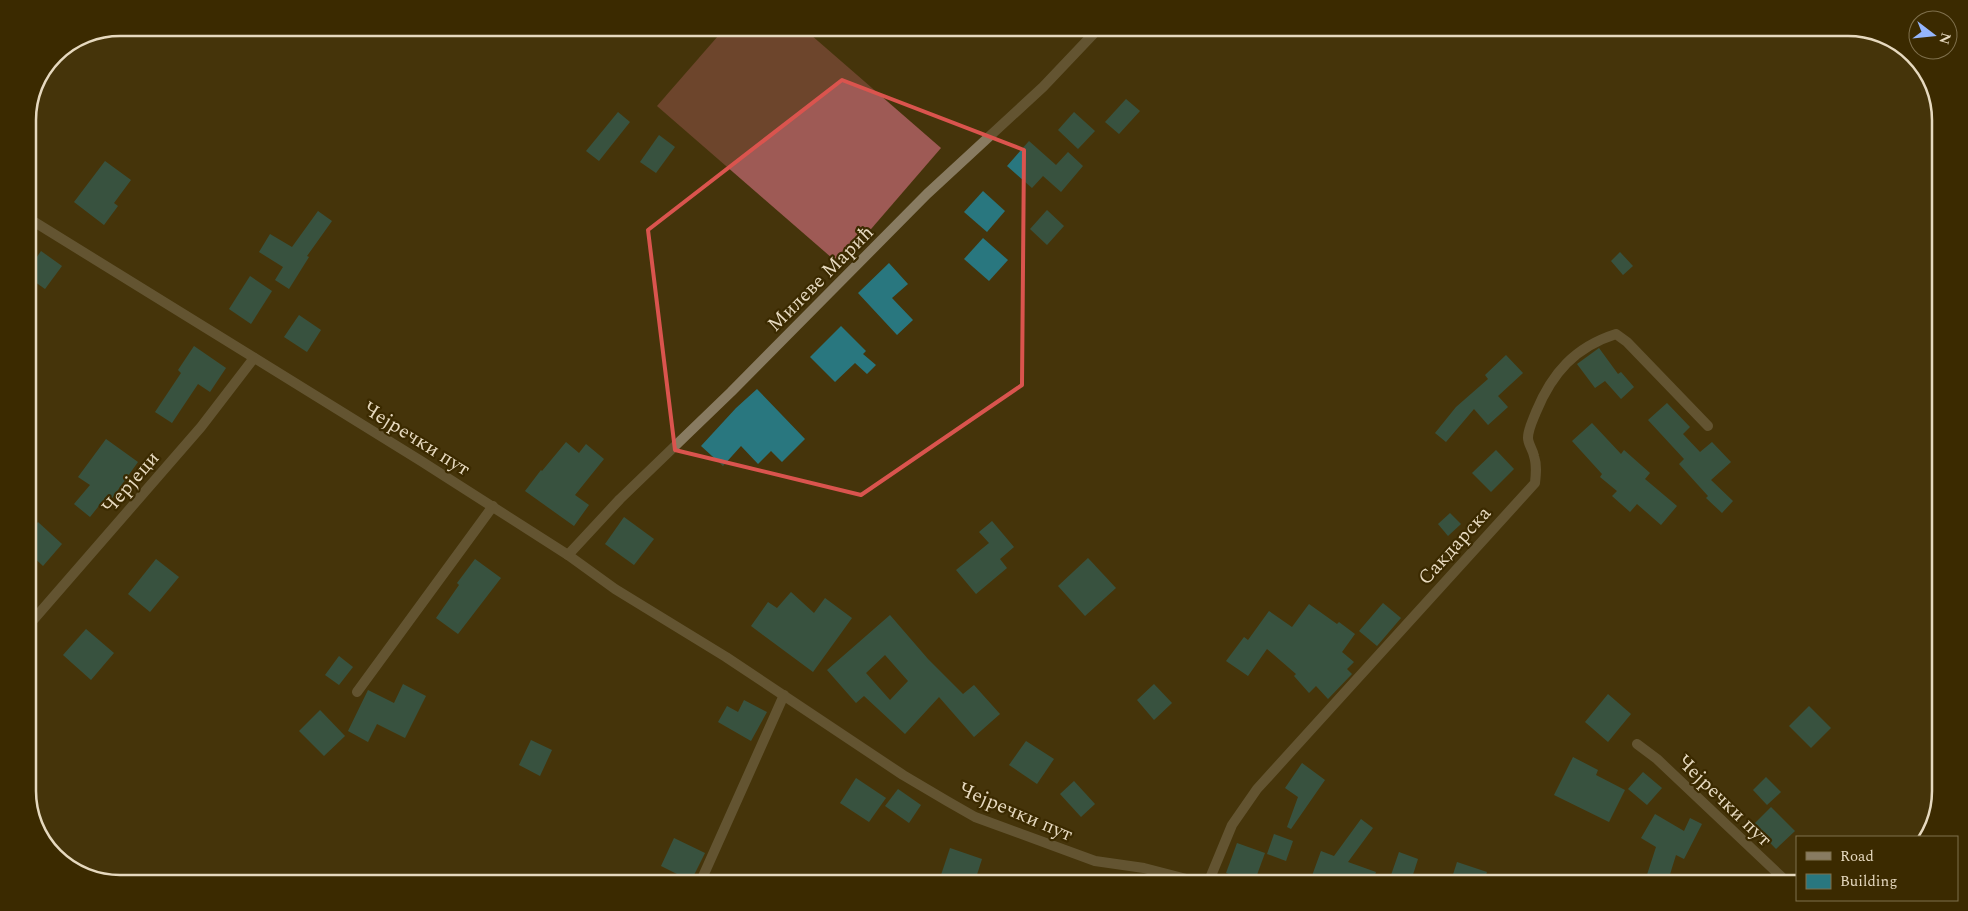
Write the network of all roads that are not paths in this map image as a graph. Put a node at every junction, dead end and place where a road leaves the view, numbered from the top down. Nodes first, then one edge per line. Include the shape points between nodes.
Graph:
1 (1092, 36) edge
2 (36, 223) edge
3 (254, 358) junction
4 (1708, 426) dead end
5 (493, 506) junction
6 (568, 555) junction
7 (36, 617) edge
8 (357, 692) dead end
9 (784, 695) junction
10 (1638, 744) dead end
11 (704, 875) edge
12 (1169, 875) edge
13 (1212, 875) edge
14 (1779, 875) edge

1 - 6 street, Милеве Мaрић via 1043,87 927,194 620,499
2 - 3 street, Чејречки пут
3 - 5 street, Чејречки пут
3 - 7 street, Черјеци via 201,428
4 - 13 street, Сакдарска via 1616,334 1576,355 1545,390 1530,429 1528,439 1535,456 1534,483 1257,789 1232,825
5 - 6 street, Чејречки пут
5 - 8 street
6 - 9 street, Чејречки пут
9 - 11 street
9 - 12 street, Чејречки пут via 903,774 975,816 1095,862 1144,868
10 - 14 street, Чејречки пут

